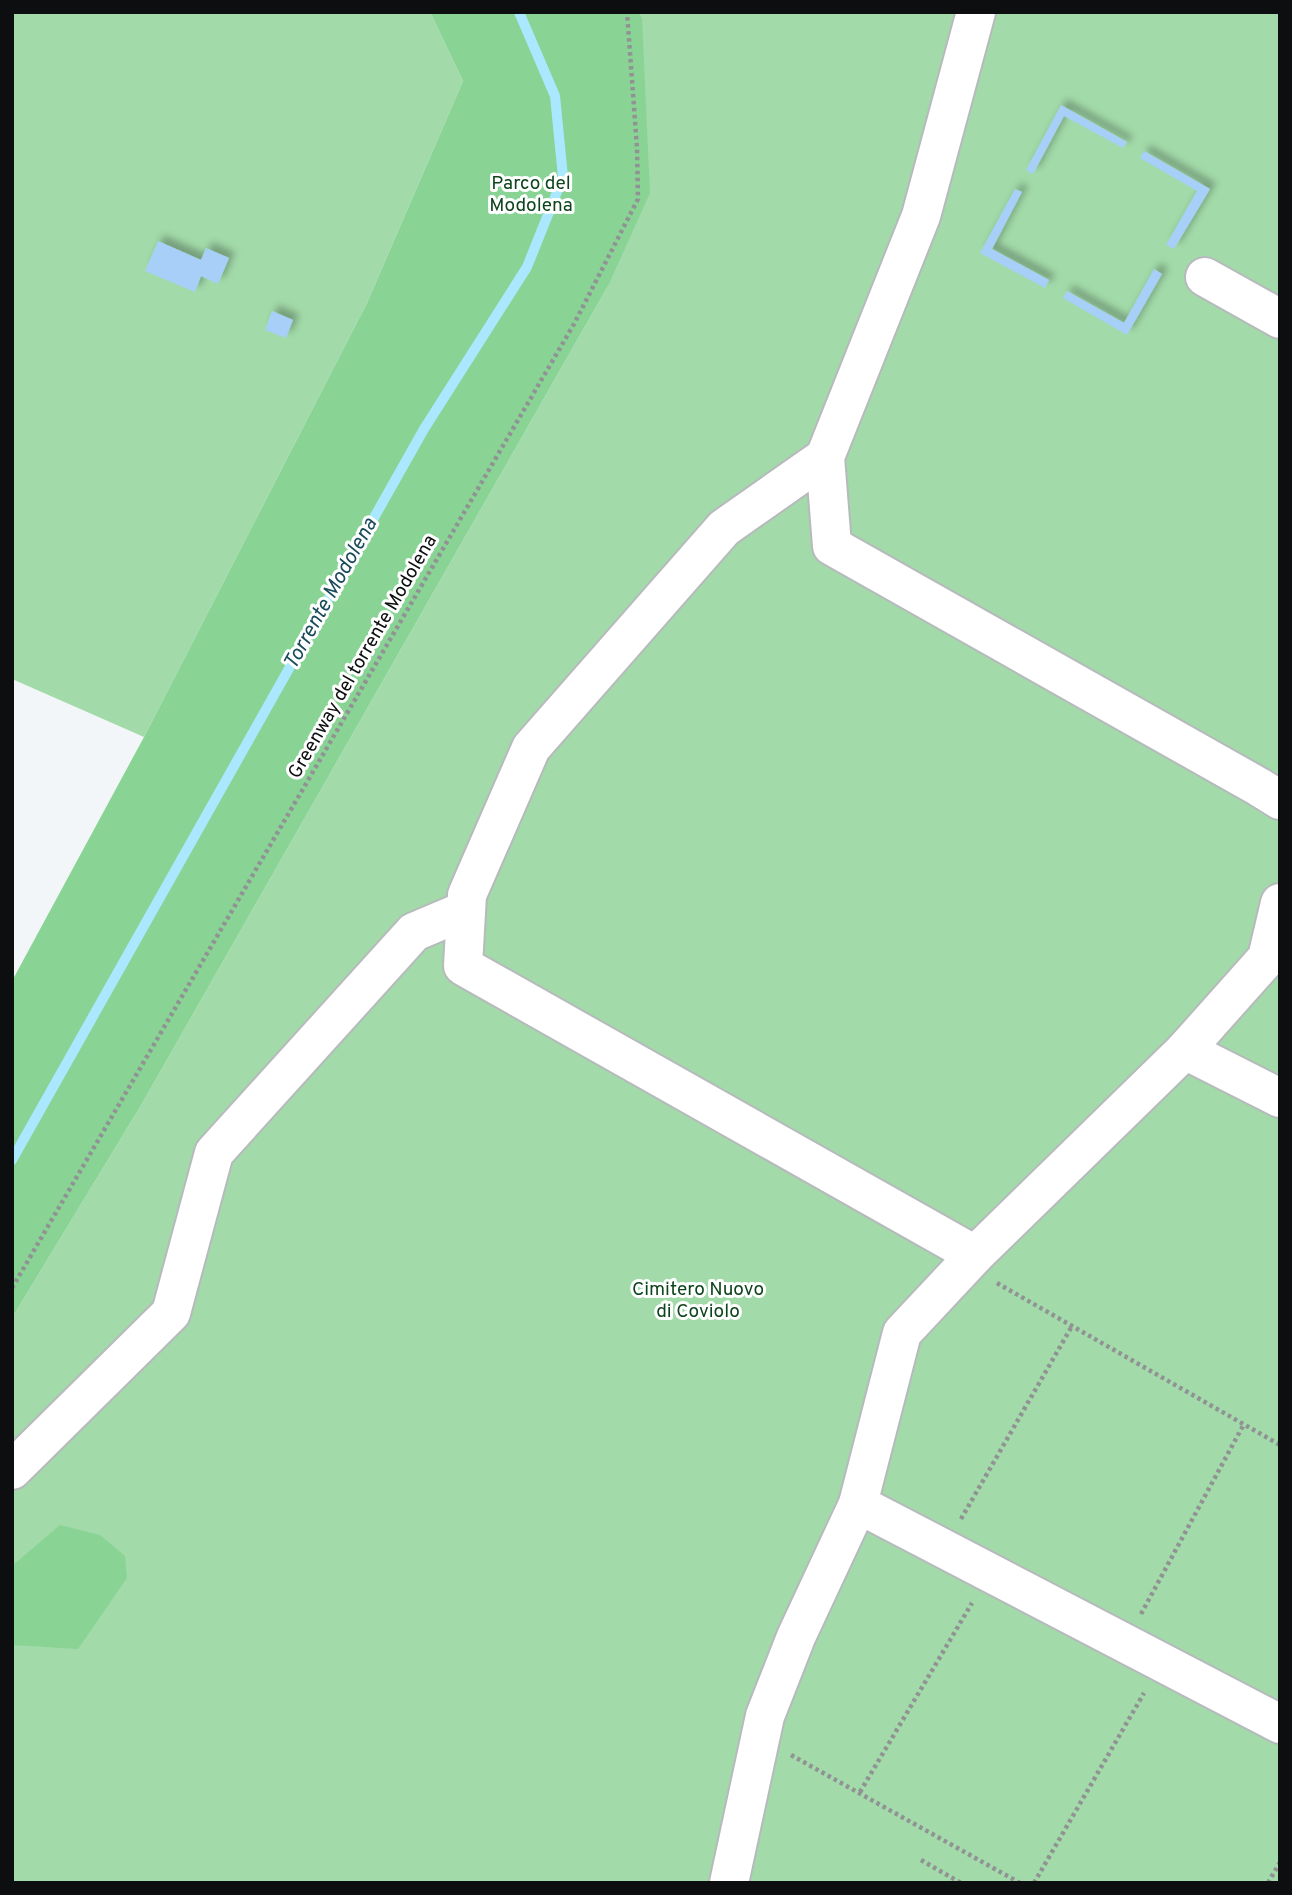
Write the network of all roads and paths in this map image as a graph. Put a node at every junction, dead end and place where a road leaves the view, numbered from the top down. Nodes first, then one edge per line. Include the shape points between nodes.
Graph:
1 (626, 12) edge
2 (975, 12) edge
3 (1205, 277) dead end
4 (1280, 319) edge
5 (825, 457) junction
6 (1280, 800) edge
7 (1280, 903) edge
8 (466, 910) junction
9 (1185, 1050) junction
10 (1280, 1098) edge
11 (970, 1260) junction
12 (12, 1288) edge
13 (1072, 1326) junction
14 (1244, 1424) junction
15 (1280, 1445) edge
16 (12, 1470) edge
17 (858, 1504) junction
18 (945, 1548) junction
19 (991, 1572) junction
20 (1126, 1643) junction
21 (1162, 1662) junction
22 (1280, 1724) edge
23 (760, 1739) junction
24 (860, 1792) junction
25 (921, 1860) dead end
26 (1280, 1862) edge
27 (729, 1883) edge
28 (961, 1883) edge
29 (1020, 1883) edge
30 (1034, 1883) edge
31 (1268, 1883) edge

1 - 12 path, Greenway del torrente Modolena via 638,199 574,324
2 - 5 lane via 921,216
3 - 4 lane
5 - 6 lane via 832,546
5 - 8 lane via 724,528 531,748 467,895
7 - 9 lane via 1267,958
8 - 11 lane via 463,966
8 - 16 lane via 414,932 214,1153 171,1313
9 - 10 lane
9 - 11 lane
11 - 13 path
11 - 17 lane via 902,1334
13 - 14 path
13 - 18 path
14 - 15 path
14 - 20 path
17 - 18 lane
17 - 23 lane via 796,1637
18 - 19 lane
19 - 20 lane
19 - 24 path
20 - 21 lane
21 - 22 lane
21 - 30 path
23 - 24 path
23 - 27 lane
24 - 29 path
25 - 28 path
26 - 31 path

